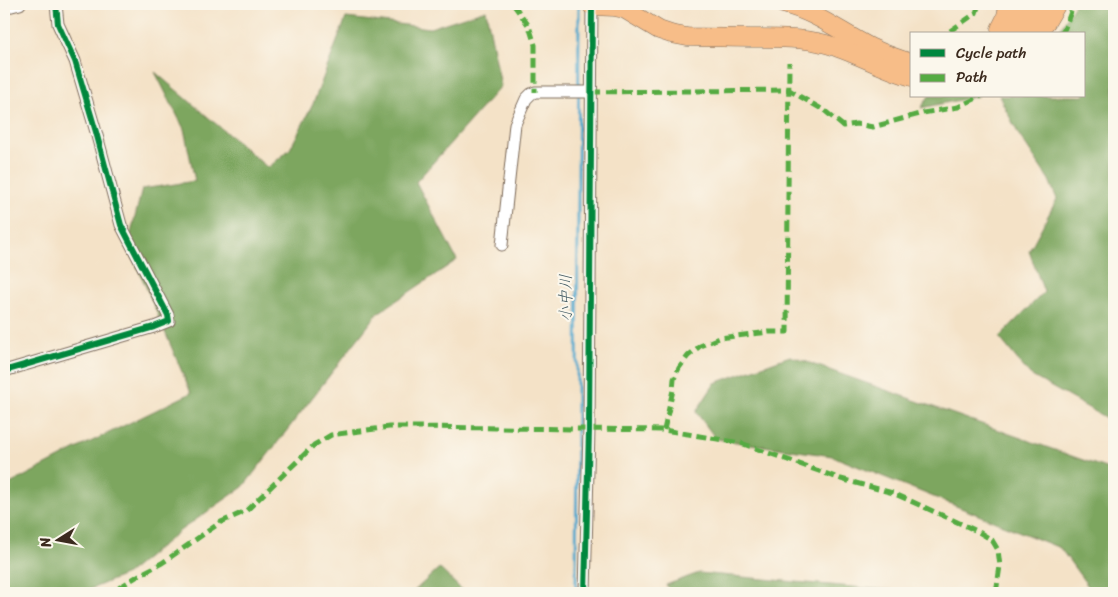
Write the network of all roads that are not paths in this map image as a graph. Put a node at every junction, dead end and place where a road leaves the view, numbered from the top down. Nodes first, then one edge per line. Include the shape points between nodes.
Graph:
1 (20, 4) edge
2 (56, 4) edge
3 (783, 4) edge
4 (1009, 4) edge
5 (1024, 4) edge
6 (1038, 4) edge
7 (1056, 4) edge
8 (592, 5) edge
9 (4, 8) edge
10 (998, 32) edge
11 (1005, 32) edge
12 (1026, 32) edge
13 (1038, 32) edge
14 (910, 62) edge
15 (910, 76) edge
16 (589, 92) junction
17 (502, 246) dead end
18 (4, 371) edge
19 (585, 593) edge

1 - 9 street
2 - 18 street via 58,24 75,61 121,225 169,321
3 - 14 highway via 823,19 871,47
4 - 10 highway
5 - 11 highway
6 - 12 highway
7 - 13 highway
8 - 15 highway via 624,9 659,30 687,37 788,38 826,44
8 - 16 street
16 - 17 street via 535,92 526,99 515,124
16 - 19 street via 589,419

